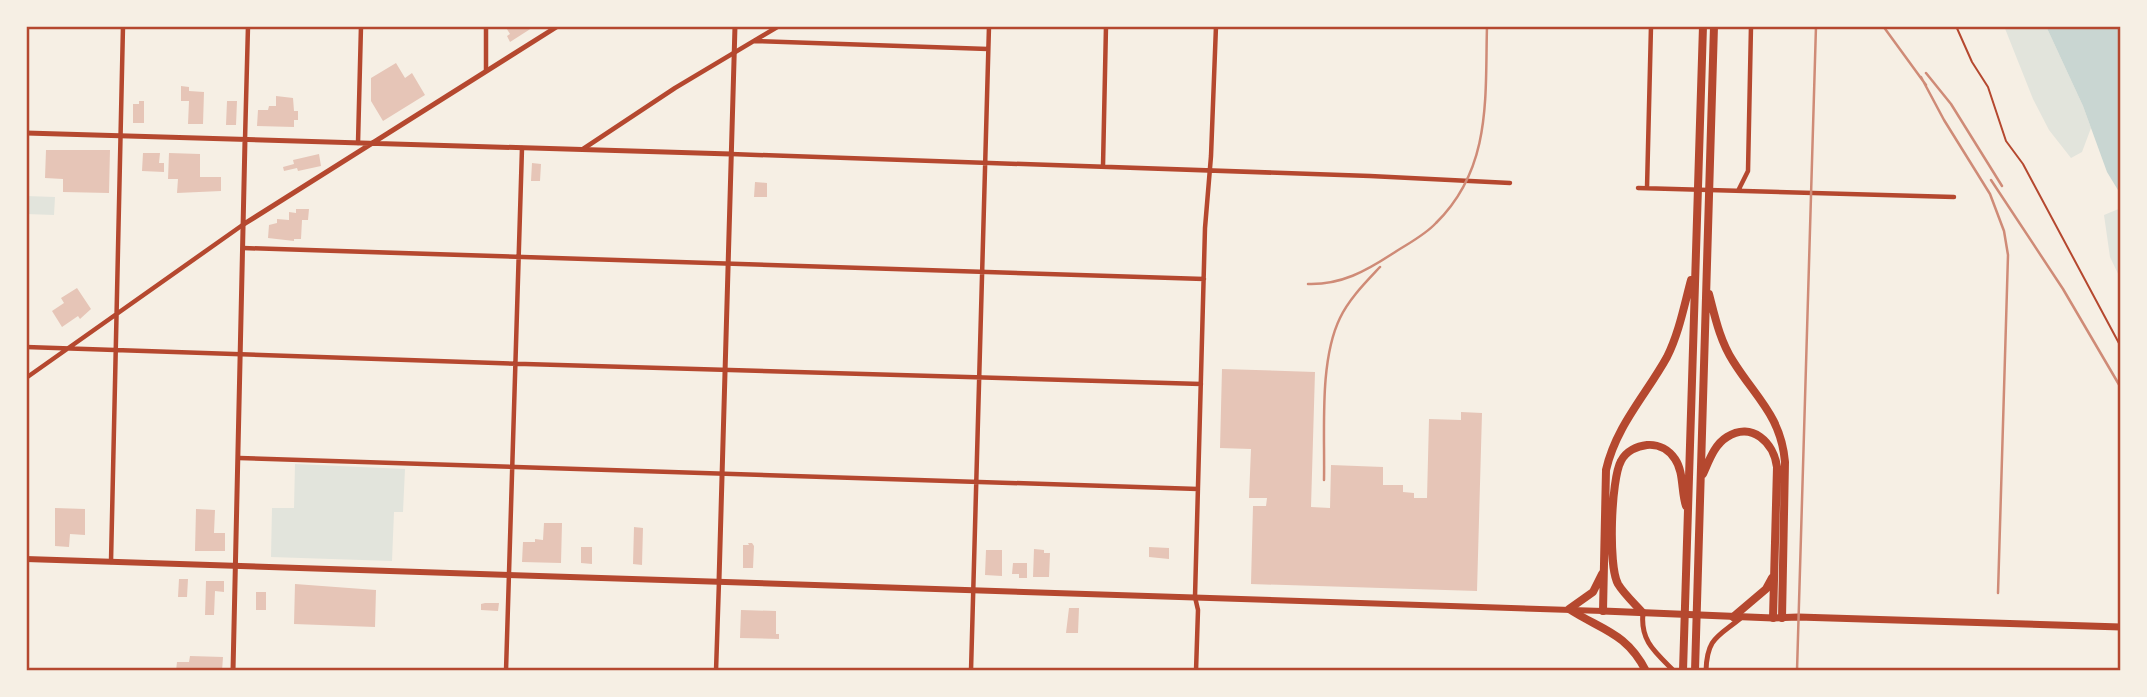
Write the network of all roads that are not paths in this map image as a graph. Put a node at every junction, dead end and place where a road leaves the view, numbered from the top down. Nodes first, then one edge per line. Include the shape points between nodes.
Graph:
1 (123, 26) edge
2 (248, 26) edge
3 (361, 26) edge
4 (486, 26) edge
5 (558, 26) edge
6 (735, 26) edge
7 (779, 26) edge
8 (989, 26) edge
9 (1106, 26) edge
10 (1216, 26) edge
11 (1651, 26) edge
12 (1703, 26) edge
13 (1714, 26) edge
14 (1751, 26) edge
15 (754, 41) junction
16 (988, 49) junction
17 (734, 52) junction
18 (486, 70) junction
19 (26, 133) edge
20 (121, 136) junction
21 (245, 140) junction
22 (358, 143) junction
23 (372, 144) junction
24 (522, 148) junction
25 (583, 149) junction
26 (732, 154) junction
27 (985, 162) junction
28 (1103, 166) junction
29 (1210, 171) junction
30 (1510, 183) dead end
31 (1638, 188) dead end
32 (1647, 188) junction
33 (1738, 190) junction
34 (1954, 197) dead end
35 (244, 223) junction
36 (243, 248) junction
37 (518, 257) junction
38 (728, 263) junction
39 (1695, 267) junction
40 (982, 272) junction
41 (1204, 279) junction
42 (1706, 282) junction
43 (115, 314) junction
44 (26, 346) edge
45 (70, 348) junction
46 (115, 350) junction
47 (241, 354) junction
48 (516, 364) junction
49 (725, 370) junction
50 (26, 378) edge
51 (978, 378) junction
52 (1201, 384) junction
53 (239, 458) junction
54 (512, 467) junction
55 (723, 473) junction
56 (1700, 480) junction
57 (976, 482) junction
58 (1198, 489) junction
59 (1688, 512) junction
60 (26, 559) edge
61 (111, 562) junction
62 (235, 566) junction
63 (1603, 571) junction
64 (509, 575) junction
65 (1773, 576) junction
66 (719, 580) junction
67 (973, 589) junction
68 (1195, 597) junction
69 (1569, 609) junction
70 (1603, 611) junction
71 (1643, 613) junction
72 (1737, 617) junction
73 (1773, 618) junction
74 (1782, 618) junction
75 (2121, 627) edge
76 (233, 671) edge
77 (506, 671) edge
78 (716, 671) edge
79 (971, 671) edge
80 (1196, 671) edge
81 (1646, 671) edge
82 (1674, 671) edge
83 (1683, 671) edge
84 (1695, 671) edge
85 (1706, 671) edge

1 - 20 street
2 - 21 street
3 - 22 street
4 - 18 street
5 - 18 street
6 - 17 street
7 - 15 street
8 - 16 street
9 - 28 street
10 - 29 street
11 - 32 street
12 - 39 highway
13 - 42 highway
14 - 33 street via 1748,171
15 - 16 street
15 - 17 street
16 - 27 street
17 - 25 street
17 - 26 street
18 - 23 street
19 - 20 street
20 - 21 street
20 - 43 street
21 - 22 street
21 - 35 street
22 - 23 street
23 - 24 street
23 - 35 street
24 - 25 street
24 - 37 street
25 - 26 street
26 - 27 street
26 - 38 street
27 - 28 street
27 - 40 street
28 - 29 street
29 - 30 street
29 - 41 street
31 - 32 street
32 - 33 street
33 - 34 street
35 - 36 street
35 - 43 street
36 - 37 street
36 - 47 street
37 - 38 street
37 - 48 street
38 - 40 street
38 - 49 street
39 - 59 highway
39 - 63 highway via 1672,346 1610,453
40 - 41 street
40 - 51 street
41 - 52 street
42 - 56 highway
42 - 74 highway via 1723,341 1772,415 1784,445
43 - 45 street
43 - 46 street
44 - 45 street
45 - 46 street
45 - 50 street
46 - 47 street
46 - 61 street
47 - 48 street
47 - 53 street
48 - 49 street
48 - 54 street
49 - 51 street
49 - 55 street
51 - 52 street
51 - 57 street
52 - 58 street
53 - 54 street
53 - 62 street
54 - 55 street
54 - 64 street
55 - 57 street
55 - 66 street
56 - 65 highway via 1725,438 1744,432 1756,434 1770,445 1777,467
56 - 84 highway
57 - 58 street
57 - 67 street
58 - 68 street
59 - 71 highway via 1680,470 1669,452 1643,445 1624,455 1615,476 1611,558 1618,584
59 - 83 highway
60 - 61 main road
61 - 62 main road
62 - 64 main road
62 - 76 street
63 - 69 highway via 1593,592
63 - 70 highway
64 - 66 main road
64 - 77 street
65 - 72 highway
65 - 73 highway
66 - 67 main road
66 - 78 street
67 - 68 main road
67 - 79 street
68 - 69 main road
68 - 80 street
69 - 70 main road
69 - 81 highway via 1620,638
70 - 71 main road
71 - 72 main road
71 - 82 street via 1643,634
72 - 73 main road
72 - 85 street via 1709,644
73 - 74 main road
74 - 75 main road

